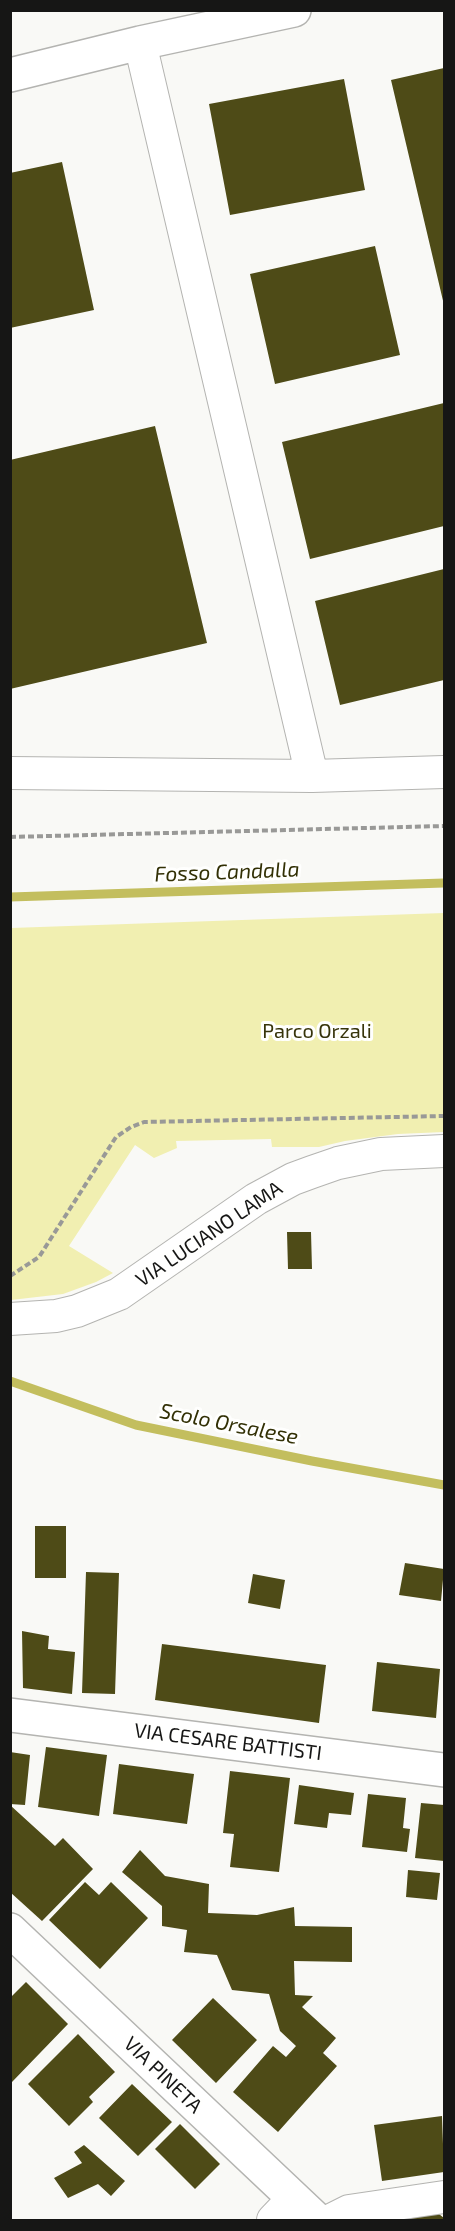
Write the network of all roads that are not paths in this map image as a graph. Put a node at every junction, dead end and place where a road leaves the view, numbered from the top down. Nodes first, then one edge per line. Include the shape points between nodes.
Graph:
1 (294, 10) edge
2 (140, 42) junction
3 (10, 75) edge
4 (444, 772) edge
5 (10, 773) edge
6 (312, 776) junction
7 (444, 1151) edge
8 (10, 1319) edge
9 (10, 1715) edge
10 (444, 1770) edge
11 (10, 1930) edge
12 (444, 2197) edge
13 (294, 2213) edge
14 (331, 2220) edge

1 - 2 street
2 - 3 street
2 - 6 street
4 - 6 street
5 - 6 street
7 - 8 street, VIA LUCIANO LAMA via 381,1154 292,1179 119,1294 56,1316
9 - 10 street, VIA CESARE BATTISTI
11 - 13 street, VIA PINETA
12 - 14 street via 349,2211

